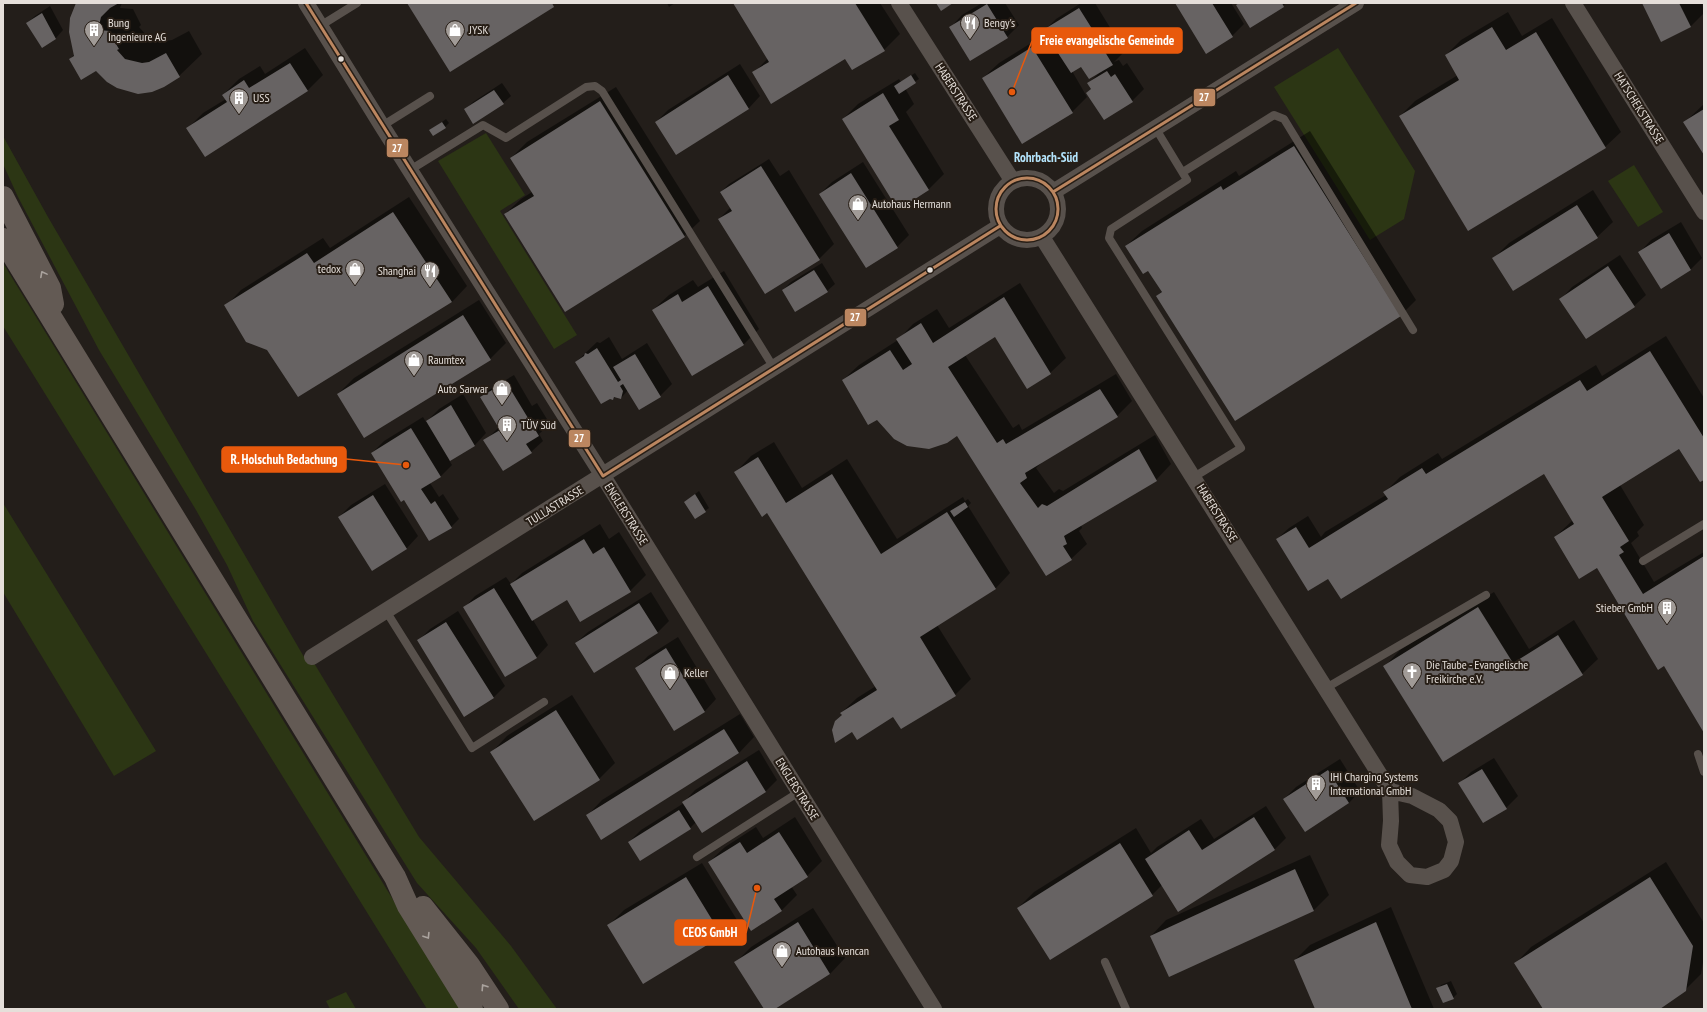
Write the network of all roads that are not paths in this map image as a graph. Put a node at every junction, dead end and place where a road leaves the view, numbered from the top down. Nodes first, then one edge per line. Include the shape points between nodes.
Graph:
1 (306, 3) edge
2 (358, 3) edge
3 (899, 3) edge
4 (1356, 3) edge
5 (1573, 3) edge
6 (320, 26) junction
7 (430, 96) dead end
8 (382, 126) junction
9 (1156, 129) junction
10 (410, 170) junction
11 (1183, 172) junction
12 (1012, 180) junction
13 (1053, 192) junction
14 (3, 197) edge
15 (1704, 212) edge
16 (1000, 226) junction
17 (1042, 237) junction
18 (3, 239) edge
19 (56, 325) junction
20 (1413, 330) dead end
21 (774, 368) junction
22 (603, 476) junction
23 (1194, 477) junction
24 (1704, 524) edge
25 (1643, 562) dead end
26 (1486, 595) dead end
27 (386, 611) junction
28 (312, 657) dead end
29 (1326, 688) junction
30 (544, 702) dead end
31 (1698, 754) dead end
32 (1704, 772) edge
33 (1390, 791) junction
34 (799, 792) junction
35 (697, 857) dead end
36 (395, 877) junction
37 (1106, 962) dead end
38 (936, 1007) edge
39 (472, 1009) edge
40 (498, 1009) edge
41 (1126, 1009) edge

1 - 6 street, ENGLERSTRASSE
2 - 6 lane
3 - 12 street, HABERSTRASSE
4 - 9 street
5 - 15 street, HATSCHEKSTRASSE
6 - 8 street, ENGLERSTRASSE
7 - 8 lane
8 - 10 street, ENGLERSTRASSE
9 - 11 lane
9 - 13 street
10 - 21 lane via 483,125 506,138 586,87 595,86 602,91
10 - 22 street, ENGLERSTRASSE
11 - 20 lane via 1274,115 1284,118
11 - 23 lane via 1187,180 1112,229 1109,238 1241,448
12 - 13 street via 1025,177 1037,179
12 - 16 street via 1002,189 996,202 996,215
13 - 17 street via 1058,204 1058,215 1053,226
19 -> 14 main road via 50,288
16 - 17 street via 1008,235 1017,239 1029,241
16 - 21 street, TULLASTRASSE
17 - 23 street, HABERSTRASSE
18 - 19 main road
19 - 36 main road
21 - 22 street, TULLASTRASSE
22 - 27 street, TULLASTRASSE
22 - 34 street, ENGLERSTRASSE
23 - 29 street, HABERSTRASSE
24 - 25 lane
26 - 29 lane
27 - 28 street, TULLASTRASSE
27 - 30 lane via 472,748
29 - 33 street, HABERSTRASSE
31 - 32 lane
33 - 33 street, HABERSTRASSE via 1389,845 1397,862 1410,875 1427,877 1444,870 1451,861 1456,842 1450,820 1428,803
34 - 35 lane
34 - 38 street, ENGLERSTRASSE
36 -> 39 main road via 408,906
40 -> 36 main road via 469,965
37 - 41 lane

